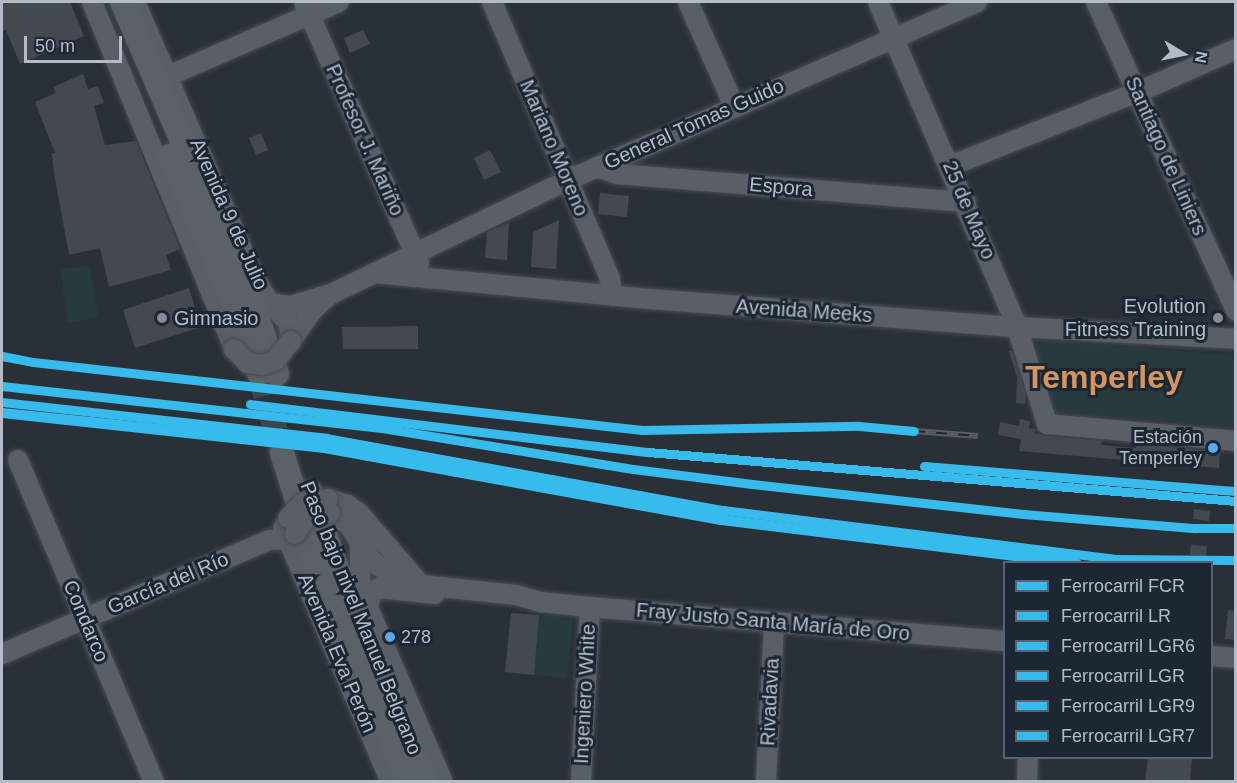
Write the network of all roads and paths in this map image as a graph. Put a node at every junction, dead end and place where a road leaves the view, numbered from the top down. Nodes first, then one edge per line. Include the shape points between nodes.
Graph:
1 (92, 2) edge
2 (105, 2) edge
3 (122, 2) edge
4 (135, 2) edge
5 (339, 2) edge
6 (492, 2) edge
7 (688, 2) edge
8 (878, 2) edge
9 (977, 2) edge
10 (1096, 2) edge
11 (307, 8) edge
12 (894, 38) junction
13 (1236, 49) edge
14 (168, 76) junction
15 (1138, 92) junction
16 (734, 106) junction
17 (950, 166) junction
18 (597, 167) junction
19 (568, 180) junction
20 (966, 202) junction
21 (414, 253) junction
22 (374, 273) junction
23 (426, 279) junction
24 (331, 294) junction
25 (612, 296) junction
26 (270, 303) junction
27 (1236, 311) edge
28 (1017, 327) junction
29 (1236, 339) edge
30 (291, 341) junction
31 (1236, 441) edge
32 (18, 460) dead end
33 (329, 506) junction
34 (285, 531) junction
35 (360, 544) junction
36 (423, 589) junction
37 (590, 607) junction
38 (368, 608) junction
39 (85, 618) junction
40 (774, 622) junction
41 (1003, 641) edge
42 (2, 654) edge
43 (1213, 656) edge
44 (1236, 658) edge
45 (1028, 759) edge
46 (154, 782) edge
47 (391, 782) edge
48 (409, 782) edge
49 (426, 782) edge
50 (443, 782) edge
51 (581, 782) edge
52 (766, 782) edge
53 (1027, 782) edge

1 - 30 street, bridge via 234,349 247,363 264,365 276,360
2 - 3 main road via 238,314 268,373 253,305
4 - 14 street, Avenida 9 de Julio
5 - 11 street
6 - 19 street, Mariano Moreno
7 - 16 street
8 - 12 street, 25 de Mayo
9 - 12 street, General Tomas Guido
10 - 15 street, Santiago de Liniers
11 - 14 street
11 - 21 street, Profesor J. Mariño
12 - 16 street, General Tomas Guido
12 - 17 street, 25 de Mayo
13 - 15 street
14 - 26 street, Avenida 9 de Julio via 255,279
15 - 17 street
15 - 27 street, Santiago de Liniers
16 - 18 street, General Tomas Guido
17 - 20 street, 25 de Mayo
18 - 19 street, General Tomas Guido
18 - 20 street, Espora via 617,174
19 - 21 street, General Tomas Guido
19 - 25 street, Mariano Moreno via 610,279
20 - 28 street, 25 de Mayo
21 - 22 street, General Tomas Guido
21 - 23 street, Profesor J. Mariño
22 - 23 street, Avenida Meeks
22 - 24 street, General Tomas Guido
23 - 25 street, Avenida Meeks
24 - 26 street via 290,306
24 - 30 street via 311,312
25 - 28 street, Avenida Meeks
26 - 30 street, Avenida 9 de Julio via 288,322
28 - 29 street, Avenida Meeks
28 - 31 street, 25 de Mayo via 1047,424
32 - 39 street, Condarco
33 - 34 street, García del Río, bridge
33 - 35 street via 348,524
33 - 36 street via 348,505 359,513
34 - 39 street, García del Río
34 - 47 street, Avenida Eva Perón
35 - 36 street via 384,570
35 - 38 street via 360,579
36 - 37 street, Fray Justo Santa María de Oro via 516,595
36 - 38 street, Fray Justo Santa María de Oro via 379,588 370,594
37 - 40 street, Fray Justo Santa María de Oro
37 - 51 street, Ingeniero White
38 - 50 street
39 - 42 street, García del Río
39 - 46 street, Condarco
40 - 41 street, Fray Justo Santa María de Oro
40 - 52 street, Rivadavia
43 - 44 street
45 - 53 street
48 - 49 main road, Paso bajo nivel Manuel Belgrano via 321,575 290,453

